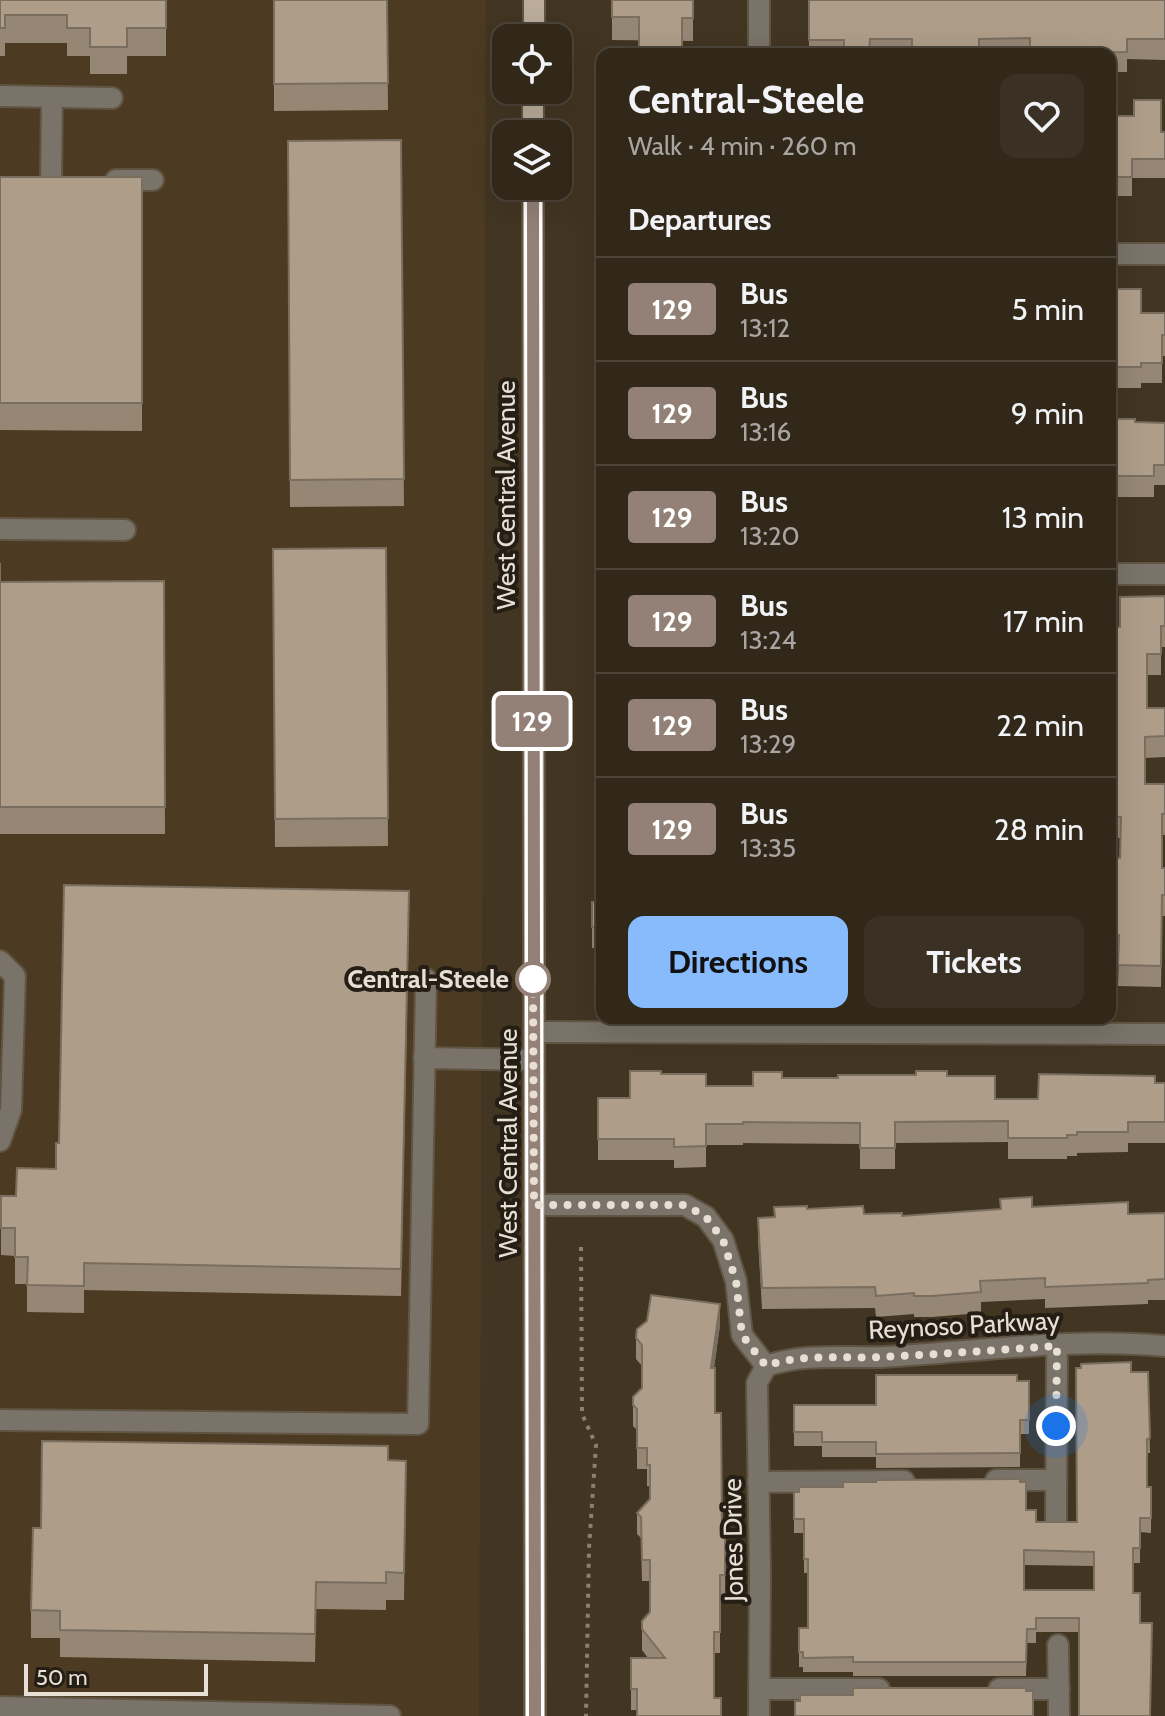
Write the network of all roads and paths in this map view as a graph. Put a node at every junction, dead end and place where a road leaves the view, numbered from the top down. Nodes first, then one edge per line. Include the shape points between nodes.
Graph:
1 (534, 0) edge
2 (759, 0) edge
3 (534, 24) edge
4 (759, 48) edge
5 (0, 96) edge
6 (52, 97) junction
7 (112, 98) dead end
8 (95, 180) edge
9 (153, 180) dead end
10 (26, 181) edge
11 (533, 200) edge
12 (1116, 254) edge
13 (1165, 254) edge
14 (0, 529) edge
15 (125, 530) dead end
16 (1116, 574) edge
17 (1165, 574) edge
18 (0, 961) edge
19 (426, 979) dead end
20 (733, 1026) edge
21 (1031, 1026) edge
22 (534, 1032) junction
23 (1165, 1034) edge
24 (424, 1058) junction
25 (534, 1060) junction
26 (0, 1141) edge
27 (534, 1205) junction
28 (581, 1247) dead end
29 (1057, 1346) junction
30 (1165, 1346) edge
31 (766, 1366) junction
32 (0, 1420) edge
33 (978, 1480) edge
34 (1056, 1480) junction
35 (931, 1481) edge
36 (758, 1482) junction
37 (1056, 1520) edge
38 (1058, 1645) dead end
39 (759, 1689) junction
40 (901, 1689) edge
41 (980, 1689) edge
42 (1059, 1689) junction
43 (0, 1707) edge
44 (390, 1716) edge
45 (535, 1716) edge
46 (586, 1716) edge
47 (759, 1716) edge
48 (1059, 1716) edge

1 - 3 main road
2 - 4 street
5 - 6 street
6 - 7 street
6 - 10 street via 59,181
8 - 9 street
11 - 22 main road, West Central Avenue
12 - 13 street
14 - 15 street
16 - 17 street
18 - 26 street via 15,976 11,1110
19 - 24 street
20 - 21 street
20 - 22 street
21 - 23 street
22 - 25 main road, West Central Avenue
24 - 25 street
24 - 32 street via 418,1424
25 - 27 main road, West Central Avenue
27 - 31 street via 685,1205 706,1217 723,1240 736,1281 742,1335
27 - 45 main road, West Central Avenue
28 - 46 path via 582,1414 596,1445
29 - 30 street, Reynoso Parkway
29 - 31 street, Reynoso Parkway via 815,1358
29 - 34 street
31 - 36 street, Jones Drive via 757,1383
33 - 34 street
34 - 37 street
35 - 36 street
36 - 39 street, Jones Drive
38 - 42 street
39 - 40 street
39 - 47 street, Jones Drive
41 - 42 street
42 - 48 street
43 - 44 street

